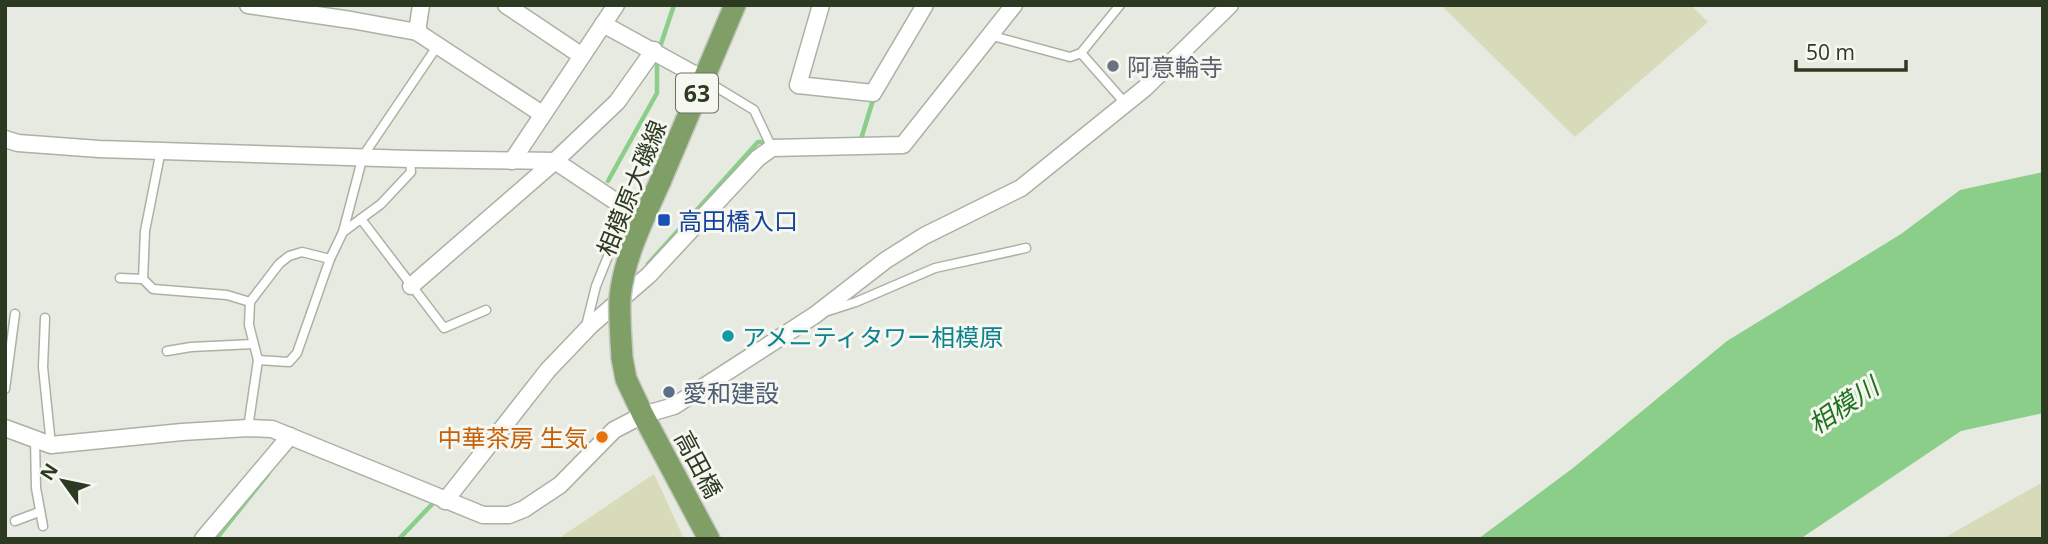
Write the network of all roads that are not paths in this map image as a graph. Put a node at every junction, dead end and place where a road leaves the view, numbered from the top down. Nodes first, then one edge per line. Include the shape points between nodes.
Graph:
1 (248, 5) edge
2 (421, 5) edge
3 (506, 5) edge
4 (616, 5) edge
5 (735, 5) edge
6 (821, 5) edge
7 (925, 5) edge
8 (1014, 5) edge
9 (1120, 5) edge
10 (1230, 5) edge
11 (352, 12) edge
12 (603, 24) junction
13 (417, 32) junction
14 (989, 35) junction
15 (438, 45) junction
16 (654, 50) junction
17 (1081, 53) junction
18 (582, 56) junction
19 (703, 79) junction
20 (1125, 103) junction
21 (542, 114) junction
22 (5, 139) edge
23 (771, 143) junction
24 (161, 150) junction
25 (363, 156) junction
26 (410, 159) junction
27 (512, 161) junction
28 (555, 161) junction
29 (627, 209) joint
30 (361, 219) junction
31 (343, 232) junction
32 (1026, 248) dead end
33 (330, 259) junction
34 (120, 278) dead end
35 (143, 279) junction
36 (411, 286) junction
37 (250, 302) junction
38 (486, 310) dead end
39 (15, 314) dead end
40 (815, 315) junction
41 (46, 318) dead end
42 (584, 332) junction
43 (253, 344) junction
44 (167, 351) dead end
45 (258, 360) junction
46 (5, 389) edge
47 (647, 422) junction
48 (5, 428) edge
49 (248, 428) junction
50 (290, 436) junction
51 (35, 439) junction
52 (51, 445) junction
53 (445, 501) junction
54 (39, 512) junction
55 (15, 521) dead end
56 (43, 526) dead end
57 (203, 539) edge
58 (709, 539) edge

1 - 11 street
2 - 13 street
3 - 18 street
4 - 12 street
5 - 19 main road, 相模原大磯線 / 63
6 - 7 street via 798,85 873,93
8 - 14 street
9 - 17 lane
10 - 20 street
11 - 13 street
12 - 16 street
12 - 18 street
13 - 15 street
14 - 17 lane via 1070,57
14 - 23 street via 903,145
15 - 21 street
15 - 25 lane
16 - 19 street
16 - 28 street via 617,102
17 - 20 lane
18 - 21 street
19 - 23 lane via 754,110
19 - 47 main road, 相模原大磯線 / 63, bridge via 641,225 620,295 626,379
20 - 40 street via 1020,188 924,236
21 - 27 street
22 - 24 street
23 - 42 street via 649,275
24 - 25 street
24 - 35 lane via 145,231
25 - 26 street
25 - 31 lane
26 - 27 street
26 - 30 lane via 411,172
27 - 28 street
28 - 29 street
28 - 36 street
29 - 42 lane via 596,286
30 - 31 lane
30 - 36 lane
31 - 33 lane
32 - 40 lane via 935,268
33 - 37 lane via 302,252 289,256
33 - 45 lane via 297,353 289,362
34 - 35 lane
35 - 37 lane via 153,289 226,295
36 - 38 lane via 444,328
37 - 43 lane
39 - 46 lane
40 - 47 street
41 - 52 lane via 43,367
42 - 53 street via 548,370
43 - 44 lane
43 - 45 lane
45 - 49 lane
47 - 53 street via 614,430 560,485 509,515 483,515
47 - 58 main road, 高田橋 / 63
48 - 51 street
49 - 50 street via 272,429
49 - 52 street
50 - 53 street
50 - 57 street
51 - 52 street
51 - 54 lane
54 - 55 lane
54 - 56 lane

